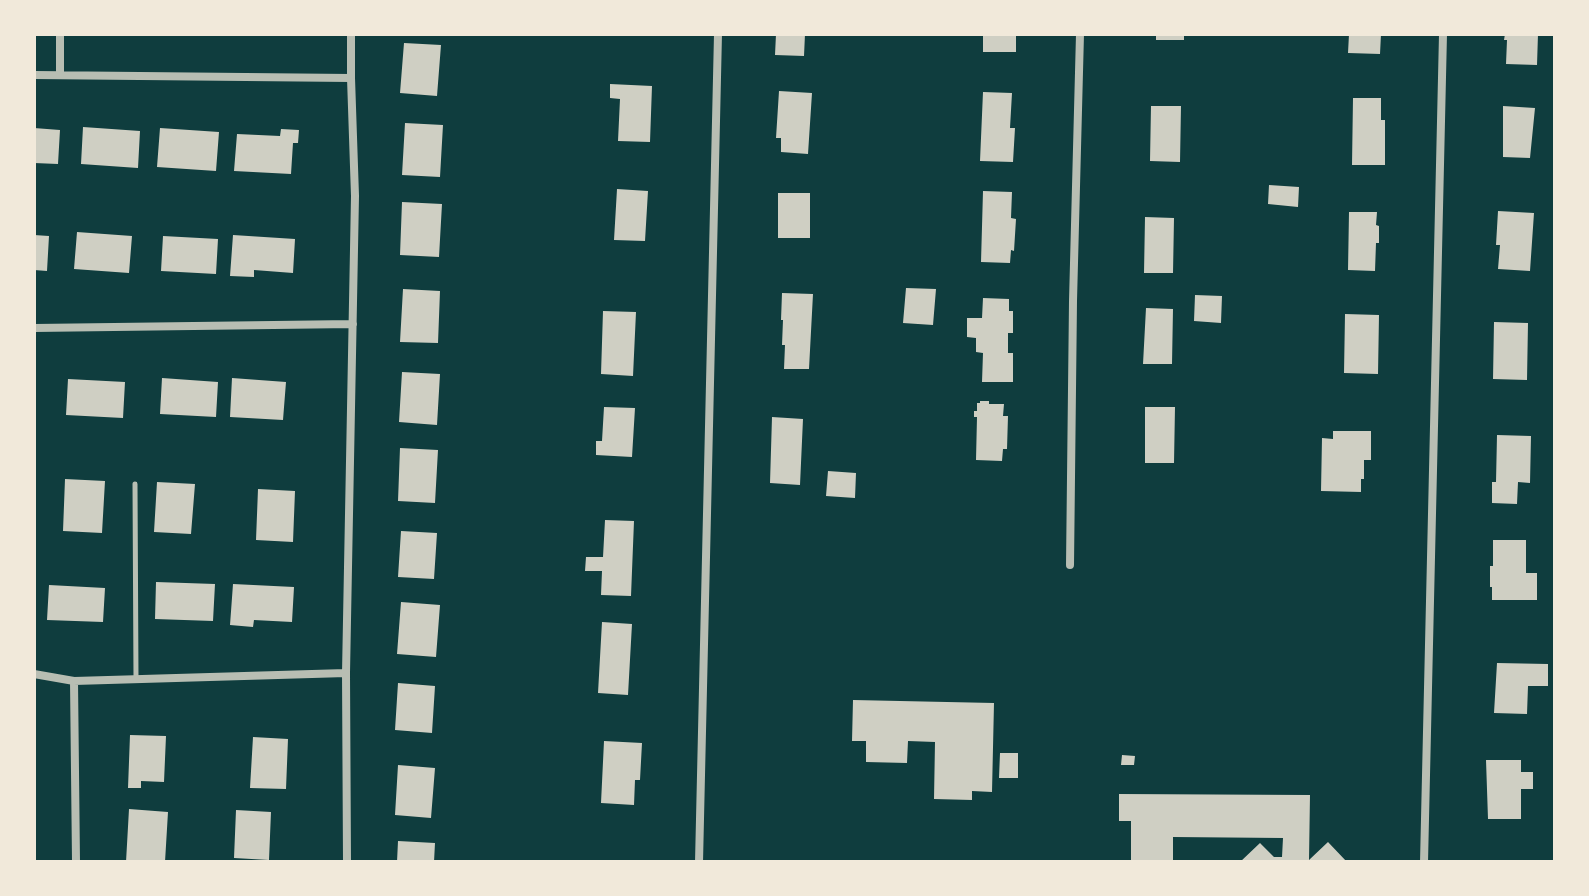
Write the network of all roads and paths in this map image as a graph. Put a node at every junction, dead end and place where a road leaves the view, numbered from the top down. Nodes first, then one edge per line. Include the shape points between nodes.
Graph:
1 (60, 34) edge
2 (351, 34) edge
3 (718, 34) edge
4 (1080, 34) edge
5 (1443, 34) edge
6 (34, 75) edge
7 (60, 75) junction
8 (351, 78) junction
9 (353, 324) junction
10 (34, 328) edge
11 (135, 484) dead end
12 (1070, 565) dead end
13 (346, 673) junction
14 (34, 674) edge
15 (136, 679) junction
16 (74, 681) junction
17 (76, 862) edge
18 (347, 862) edge
19 (699, 862) edge
20 (1424, 862) edge

1 - 7 street
2 - 8 street
3 - 19 street
4 - 12 street
5 - 20 street
6 - 7 street
7 - 8 street
8 - 9 street
9 - 10 street
9 - 13 street
11 - 15 lane
13 - 15 street
13 - 18 street
14 - 16 street
15 - 16 street
16 - 17 street

